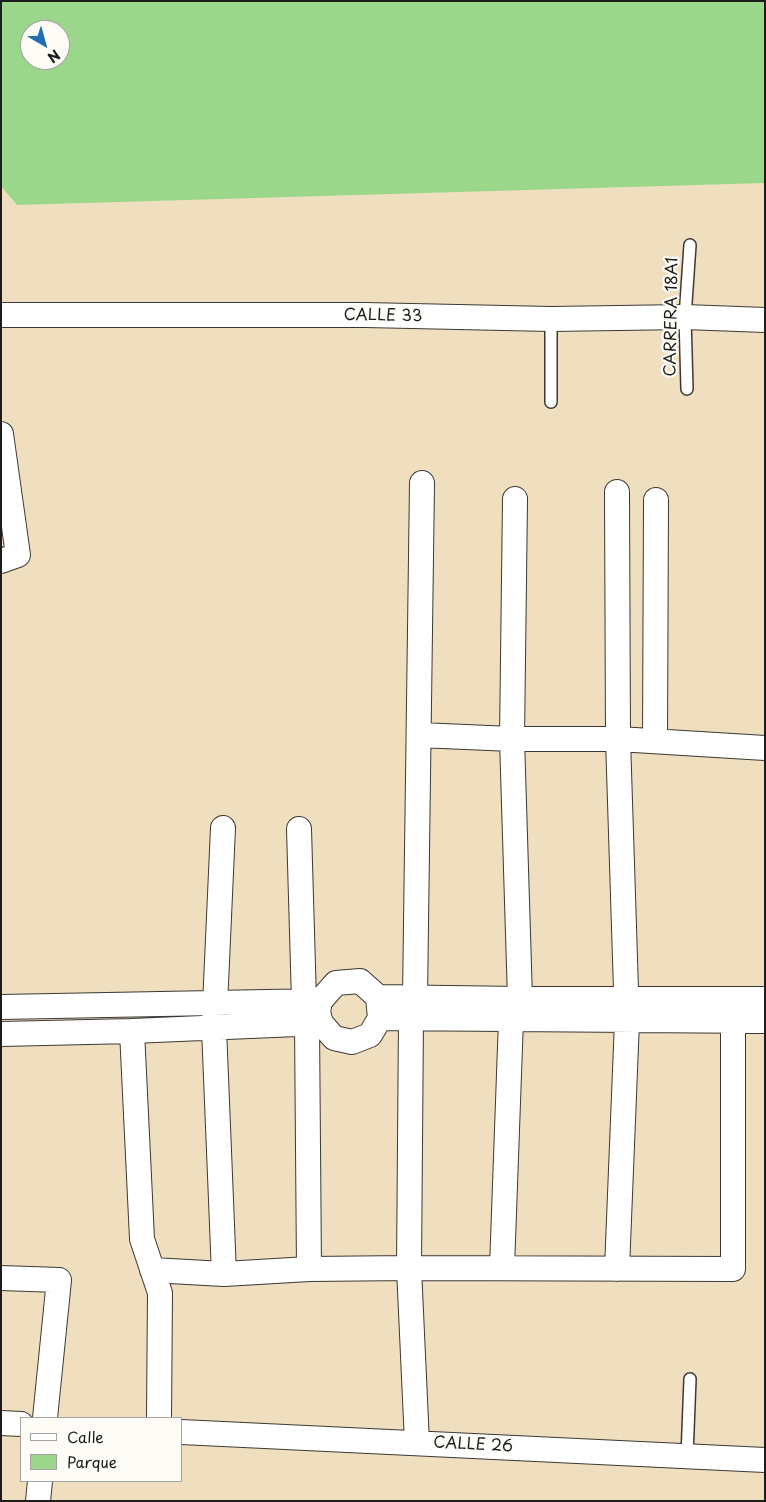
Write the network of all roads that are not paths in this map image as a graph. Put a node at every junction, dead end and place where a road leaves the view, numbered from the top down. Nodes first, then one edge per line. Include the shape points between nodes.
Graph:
1 (690, 245) dead end
2 (1, 315) edge
3 (685, 317) junction
4 (551, 319) junction
5 (765, 320) edge
6 (687, 389) dead end
7 (551, 402) dead end
8 (1, 434) edge
9 (422, 483) dead end
10 (618, 492) dead end
11 (515, 499) dead end
12 (656, 500) dead end
13 (10, 558) edge
14 (419, 735) junction
15 (512, 739) junction
16 (618, 739) junction
17 (655, 741) junction
18 (765, 748) edge
19 (223, 828) dead end
20 (298, 829) dead end
21 (765, 999) edge
22 (214, 1003) junction
23 (1, 1007) edge
24 (379, 1008) junction
25 (413, 1008) junction
26 (516, 1009) junction
27 (627, 1010) junction
28 (313, 1012) junction
29 (733, 1021) junction
30 (765, 1021) edge
31 (214, 1028) junction
32 (132, 1031) junction
33 (1, 1034) edge
34 (409, 1268) junction
35 (502, 1268) junction
36 (309, 1269) junction
37 (617, 1269) junction
38 (152, 1270) junction
39 (224, 1274) junction
40 (1, 1278) edge
41 (690, 1379) dead end
42 (45, 1417) edge
43 (159, 1417) edge
44 (1, 1423) edge
45 (20, 1424) edge
46 (182, 1432) edge
47 (417, 1443) junction
48 (686, 1456) junction
49 (765, 1460) edge
50 (40, 1482) edge
51 (38, 1501) edge

1 - 3 lane, CARRERA 18A1
2 - 4 street, CALLE 33 via 365,315
3 - 4 street, CALLE 33
3 - 5 street, CALLE 33
3 - 6 lane, CARRERA 18A1
4 - 7 lane
8 - 13 street
9 - 14 street
10 - 16 street
11 - 15 street
12 - 17 street
14 - 15 street
14 - 25 street
15 - 16 street
15 - 26 street
16 - 17 street
16 - 27 street
17 - 18 street
19 - 22 street
20 - 28 street
21 - 27 street
22 - 23 street
22 - 28 street
22 - 31 street
24 - 25 street
24 - 28 street via 360,981 336,983
24 - 28 street via 370,1035 352,1042 334,1038
25 - 26 street
25 - 34 street
26 - 27 street
26 - 35 street
27 - 29 street
27 - 37 street
28 - 31 street
28 - 36 street
29 - 30 street
29 - 37 street via 733,1269
31 - 32 street
31 - 39 street
32 - 33 street
32 - 38 street via 142,1239
34 - 35 street
34 - 36 street
34 - 47 street
35 - 37 street
36 - 39 street
38 - 39 street
38 - 43 street via 160,1293
40 - 42 street via 59,1280
41 - 48 lane
44 - 45 street
46 - 47 street, CALLE 26
47 - 48 street, CALLE 26
48 - 49 street, CALLE 26
50 - 51 street

